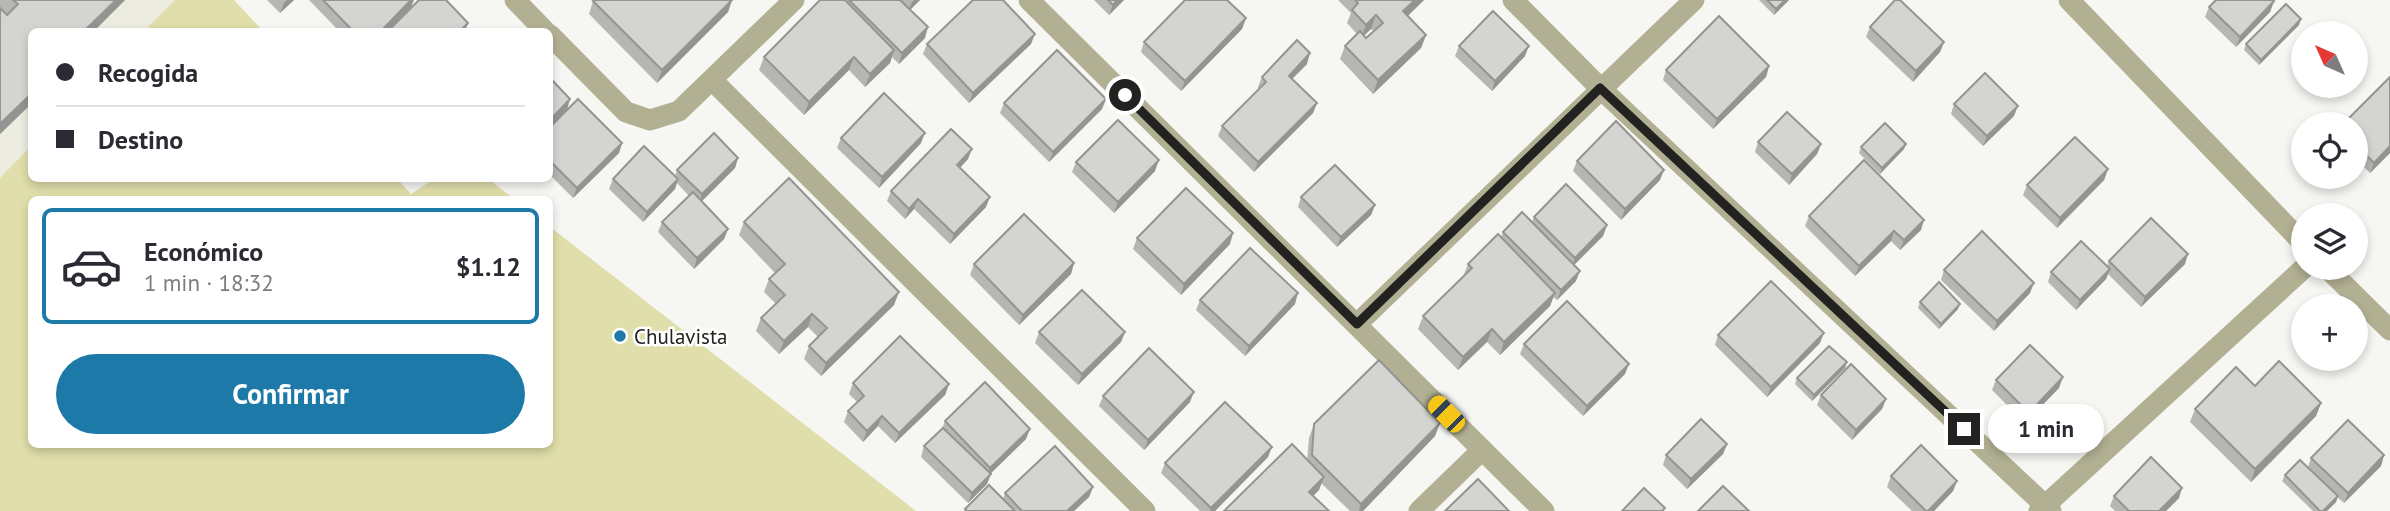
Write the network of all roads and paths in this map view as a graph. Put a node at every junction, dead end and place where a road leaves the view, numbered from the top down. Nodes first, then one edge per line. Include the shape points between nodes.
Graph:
1 (515, 0) edge
2 (794, 0) edge
3 (1028, 0) edge
4 (1513, 0) edge
5 (1695, 0) edge
6 (2069, 0) edge
7 (543, 28) edge
8 (553, 38) edge
9 (713, 81) junction
10 (1600, 88) junction
11 (2291, 231) edge
12 (2291, 280) edge
13 (2339, 280) edge
14 (1357, 324) junction
15 (2390, 330) edge
16 (1482, 450) junction
17 (2045, 509) edge
18 (1145, 511) edge
19 (1419, 511) edge
20 (1544, 511) edge

1 - 7 street
2 - 9 street
3 - 14 street
4 - 10 street
5 - 10 street
6 - 11 street
8 - 9 street via 626,112 650,120 679,111
9 - 18 street
10 - 14 street
10 - 17 street
12 - 17 street
13 - 15 street
14 - 16 street
16 - 19 street
16 - 20 street

